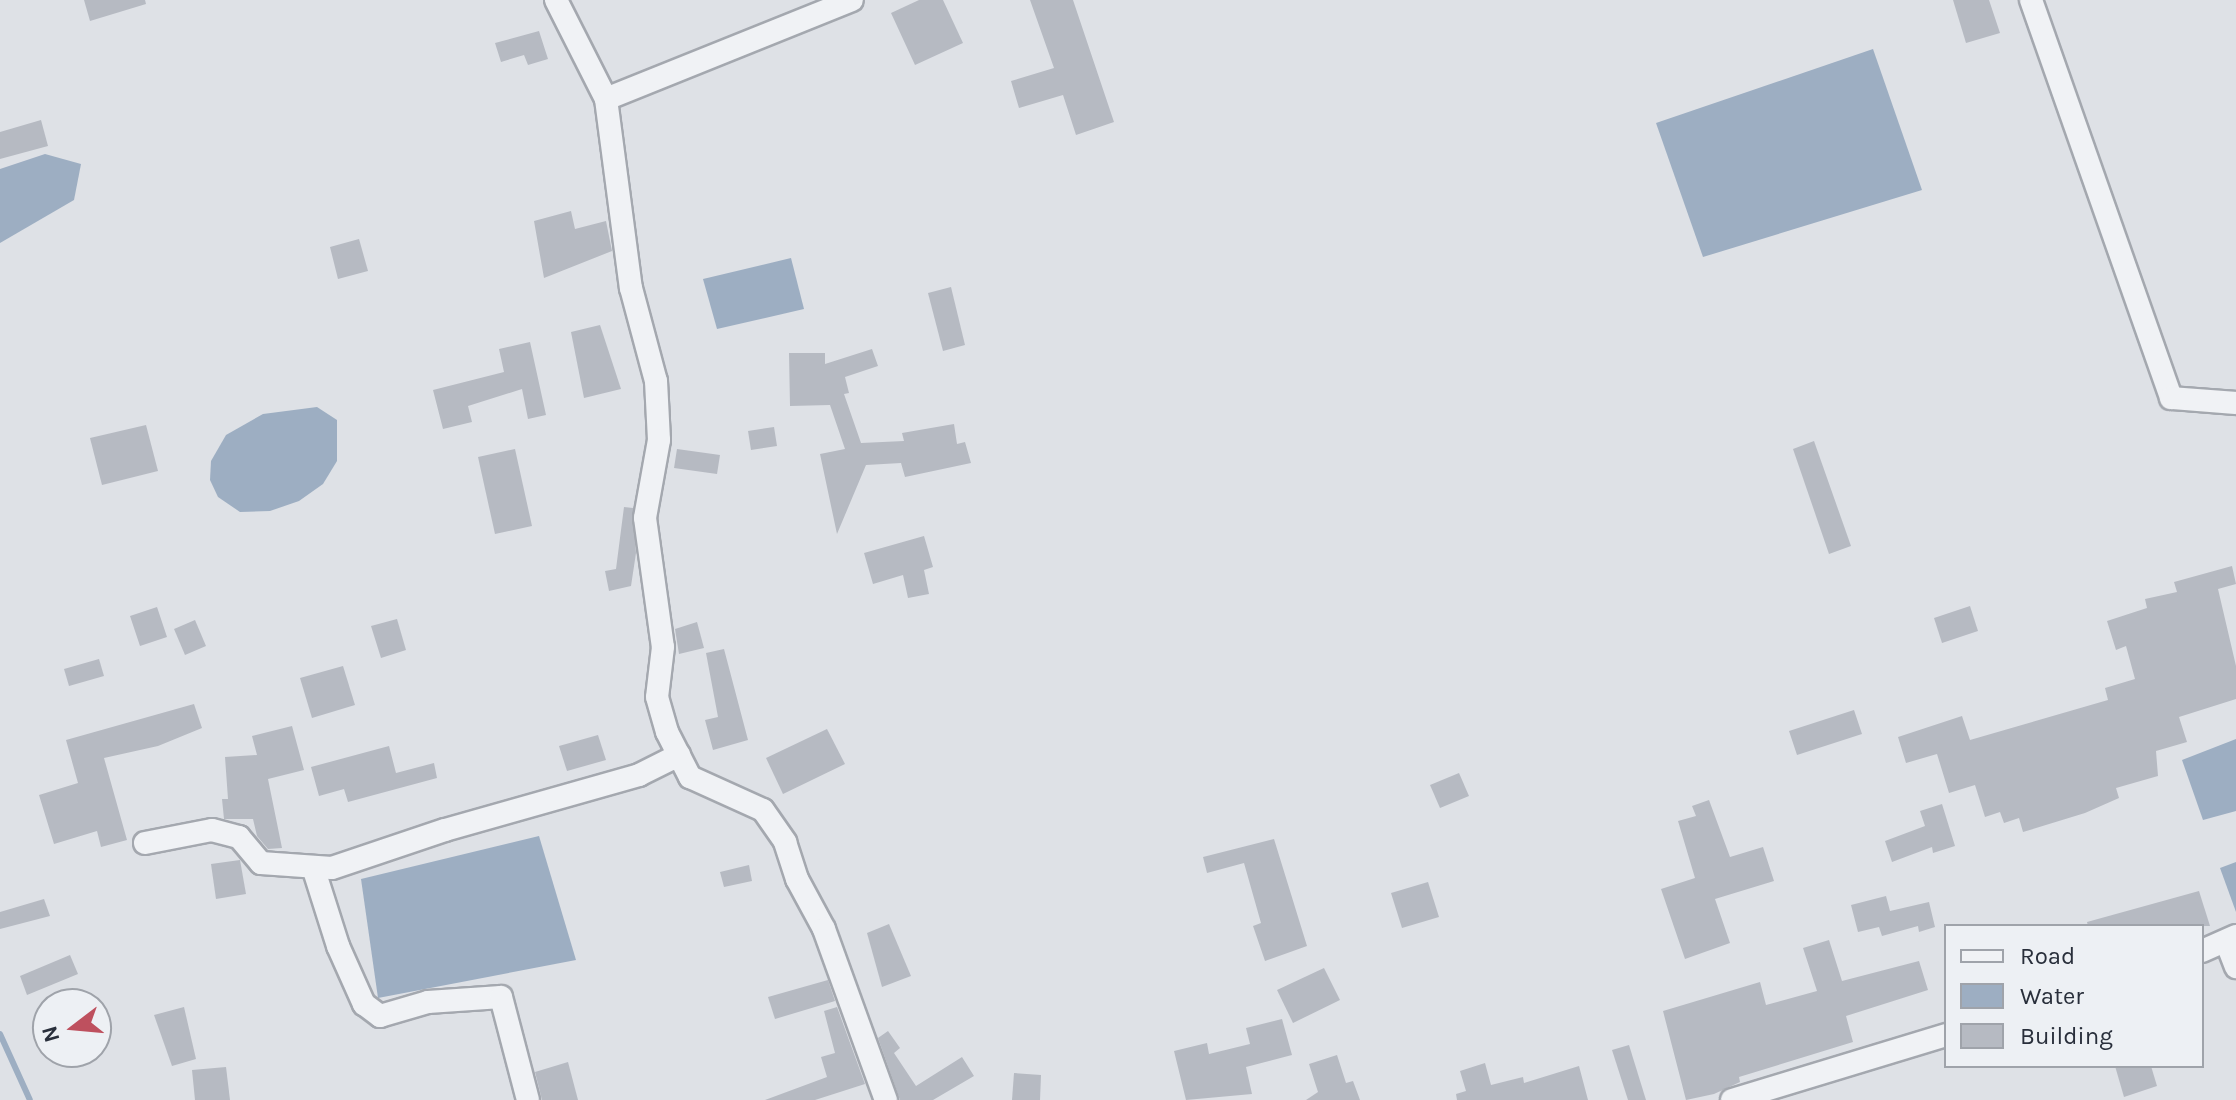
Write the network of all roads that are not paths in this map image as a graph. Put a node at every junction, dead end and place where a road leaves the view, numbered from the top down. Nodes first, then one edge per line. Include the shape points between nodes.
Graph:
1 (556, 0) edge
2 (852, 0) edge
3 (2031, 0) edge
4 (606, 99) junction
5 (2236, 403) edge
6 (679, 755) junction
7 (145, 843) dead end
8 (313, 867) junction
9 (2231, 938) edge
10 (2204, 950) edge
11 (2236, 967) edge
12 (1944, 1036) edge
13 (528, 1100) edge
14 (886, 1100) edge
15 (1732, 1100) edge

1 - 4 street
2 - 4 street
3 - 5 street via 2171,398
4 - 6 street via 626,260 656,381 659,440 645,518 663,647 657,697
6 - 8 street via 639,775 332,868
6 - 14 street via 690,777 763,810 785,842 797,879 824,929
7 - 8 street via 212,830 239,837 261,863
8 - 13 street via 338,946 364,1004 380,1016 428,1002 501,997
9 - 10 street
9 - 11 street
12 - 15 street

